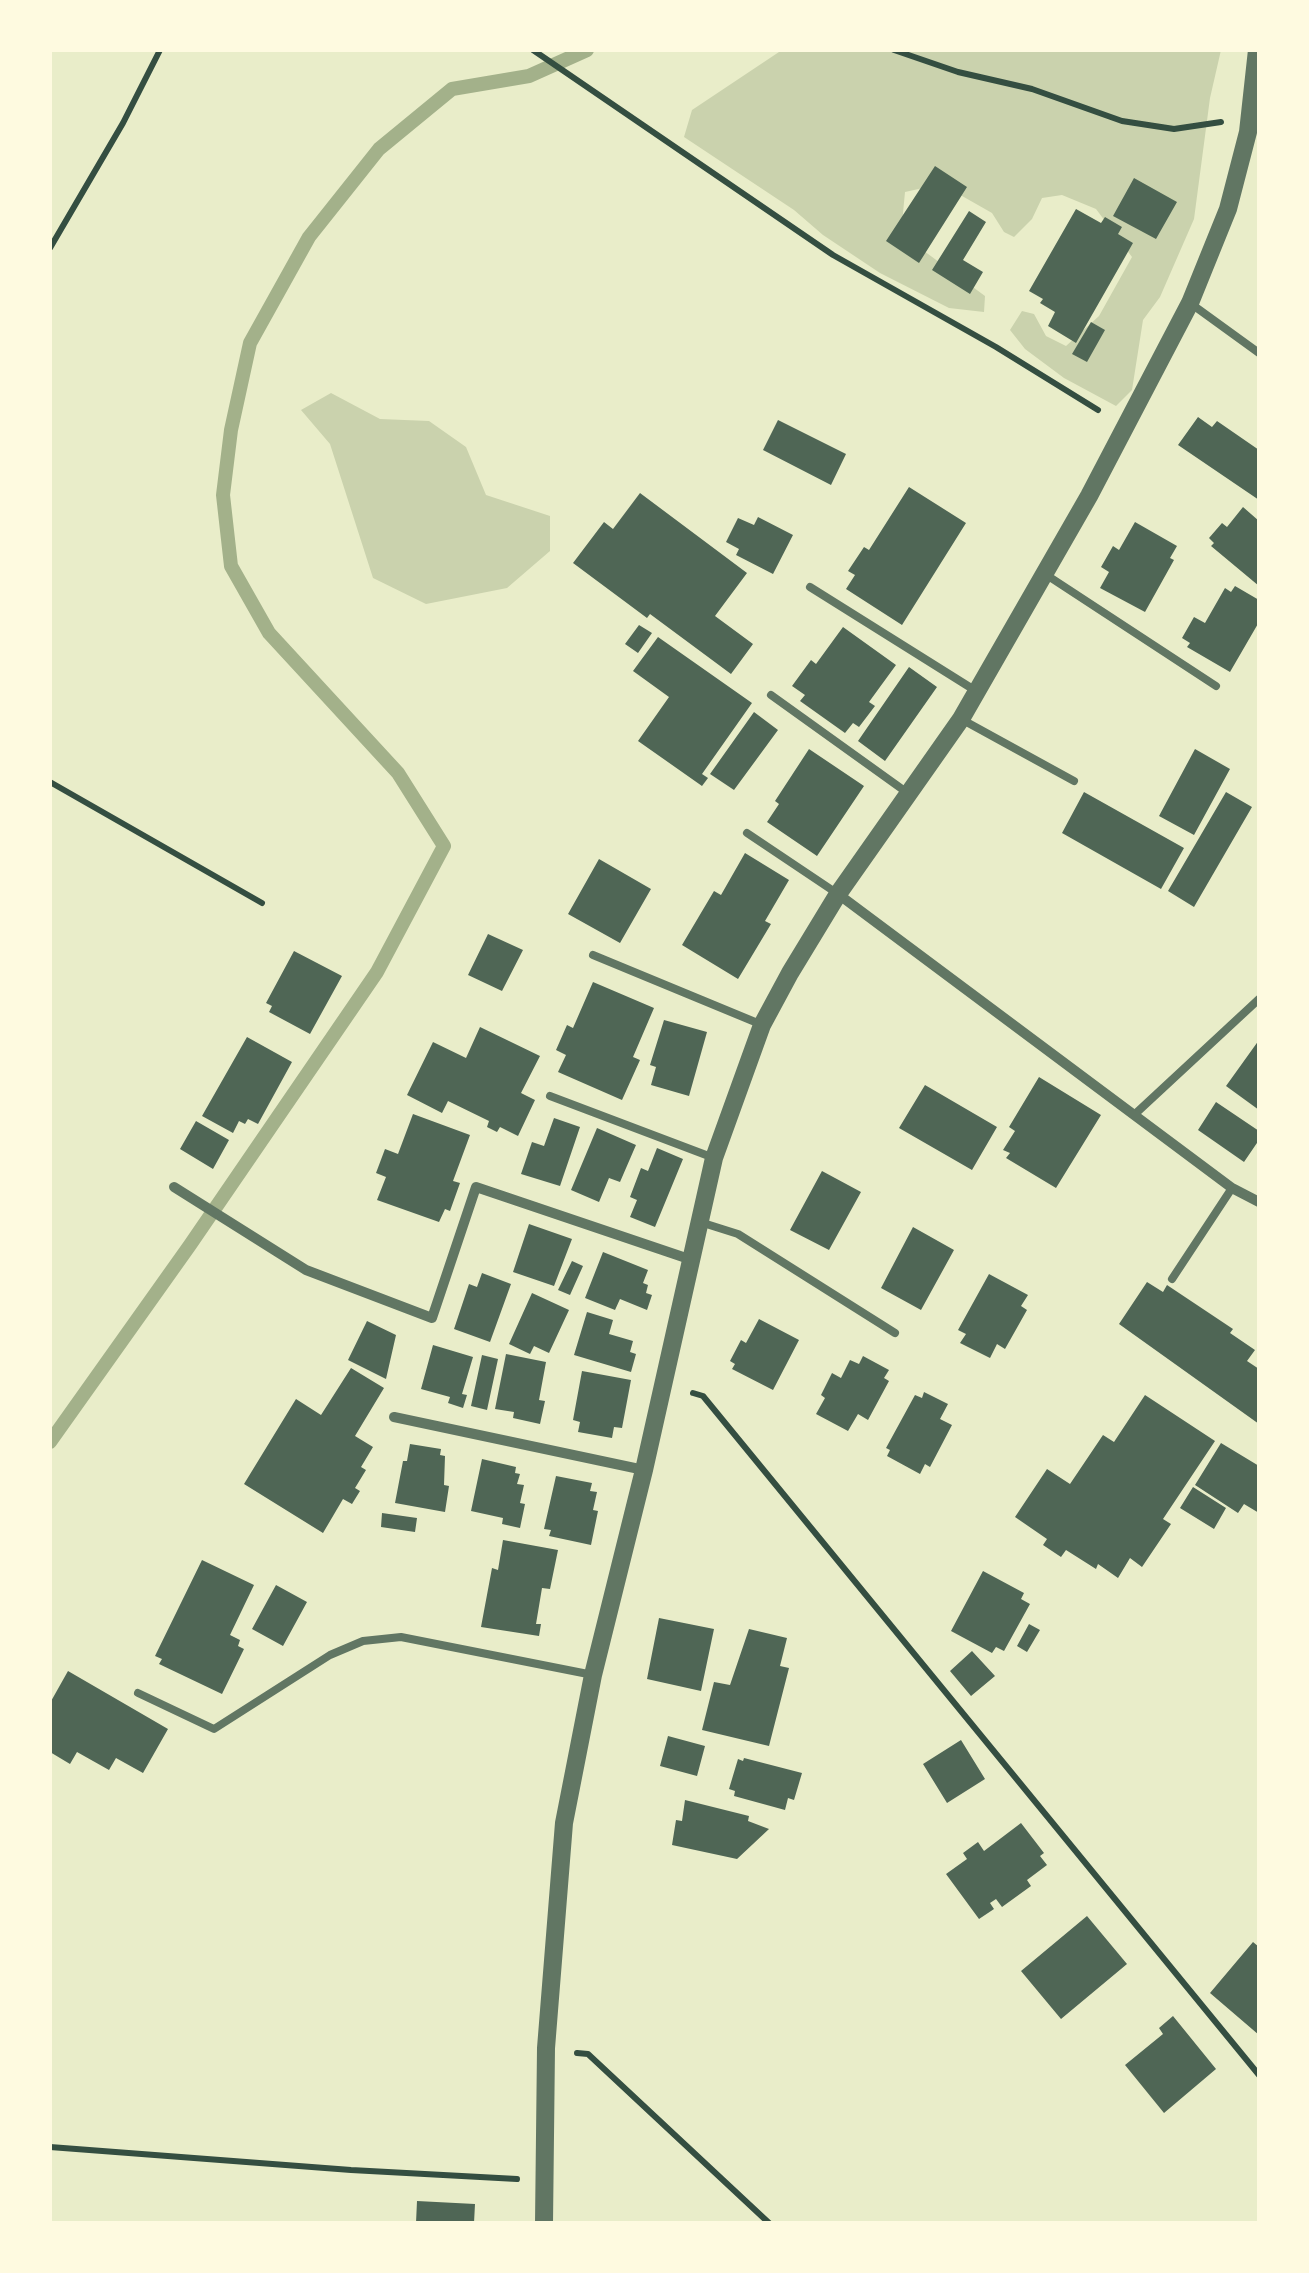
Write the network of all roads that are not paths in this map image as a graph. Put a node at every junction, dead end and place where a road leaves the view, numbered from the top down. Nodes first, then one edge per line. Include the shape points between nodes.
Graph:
1 (1257, 50) edge
2 (1190, 304) junction
3 (1259, 353) edge
4 (1045, 574) junction
5 (810, 587) dead end
6 (1216, 686) dead end
7 (977, 691) junction
8 (770, 695) dead end
9 (961, 718) junction
10 (1074, 782) dead end
11 (909, 794) junction
12 (746, 833) dead end
13 (838, 894) junction
14 (593, 955) dead end
15 (1259, 999) edge
16 (762, 1025) junction
17 (550, 1096) dead end
18 (1134, 1115) junction
19 (714, 1158) junction
20 (174, 1187) dead end
21 (1232, 1188) junction
22 (1259, 1202) edge
23 (699, 1221) junction
24 (688, 1259) junction
25 (1172, 1279) dead end
26 (895, 1333) dead end
27 (394, 1417) dead end
28 (644, 1470) junction
29 (594, 1675) junction
30 (138, 1692) dead end
31 (544, 2223) edge

1 - 2 street via 1250,118 1228,209
2 - 3 lane
2 - 4 street
4 - 6 lane
4 - 7 street
5 - 7 lane
7 - 9 street
8 - 11 lane
9 - 10 lane
9 - 11 street
11 - 13 street
12 - 13 lane
13 - 16 street
13 - 18 street
14 - 16 lane
15 - 18 lane
16 - 19 street
17 - 19 lane
18 - 21 street
19 - 23 street
20 - 24 street via 306,1270 432,1318 476,1187
21 - 22 street
21 - 25 lane
23 - 24 street
23 - 26 lane via 738,1234
24 - 28 street
27 - 28 street
28 - 29 street
29 - 30 lane via 401,1637 363,1640 330,1655 214,1730
29 - 31 street via 564,1824 546,2048

